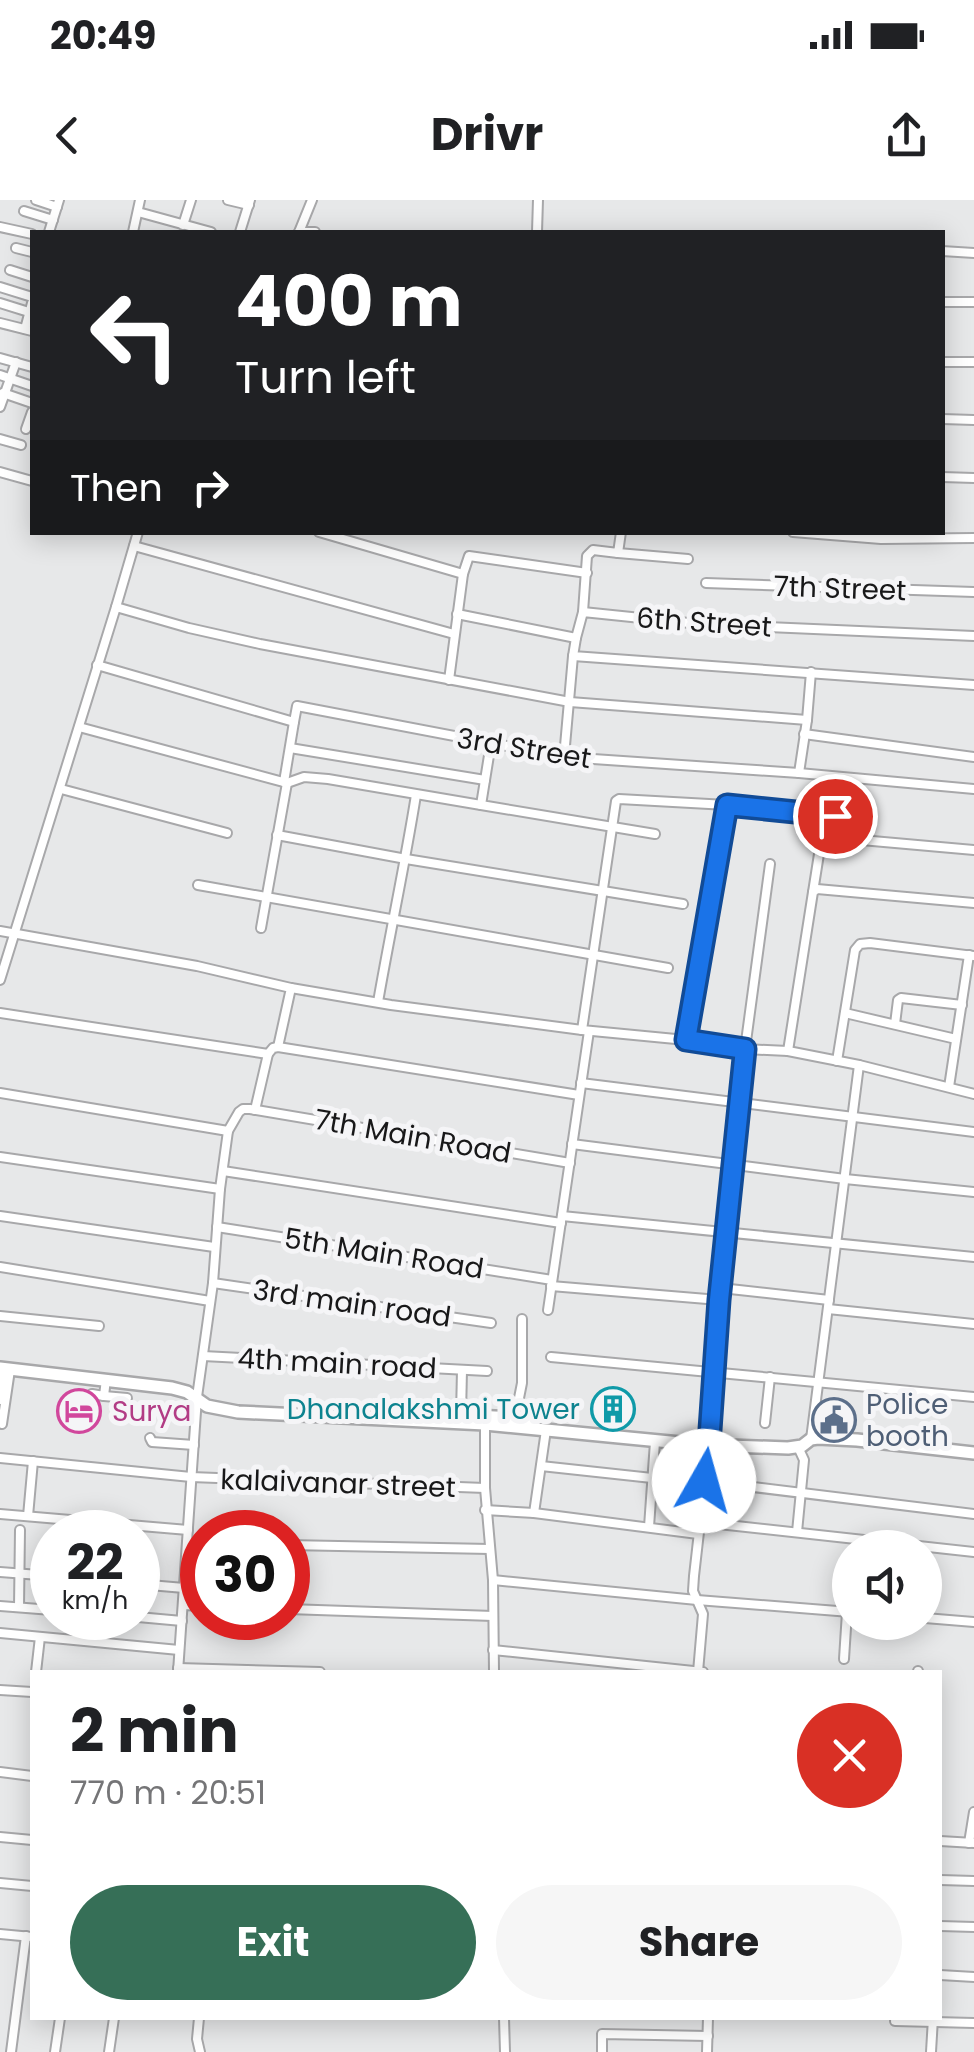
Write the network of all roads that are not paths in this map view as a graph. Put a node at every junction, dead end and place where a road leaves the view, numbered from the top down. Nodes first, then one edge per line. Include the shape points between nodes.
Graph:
1 (36, 200) edge
2 (140, 200) edge
3 (191, 200) edge
4 (228, 200) edge
5 (312, 200) edge
6 (538, 200) edge
7 (250, 202) edge
8 (58, 203) edge
9 (24, 211) dead end
10 (138, 212) junction
11 (53, 220) junction
12 (183, 225) junction
13 (0, 227) edge
14 (50, 230) edge
15 (134, 230) edge
16 (203, 230) edge
17 (241, 230) edge
18 (300, 230) edge
19 (536, 230) edge
20 (30, 234) edge
21 (16, 248) dead end
22 (945, 251) edge
23 (30, 252) edge
24 (974, 253) edge
25 (10, 270) dead end
26 (30, 276) edge
27 (0, 287) edge
28 (945, 302) edge
29 (974, 302) edge
30 (0, 303) edge
31 (30, 305) edge
32 (30, 306) edge
33 (0, 323) edge
34 (29, 330) edge
35 (0, 358) edge
36 (16, 362) junction
37 (945, 362) edge
38 (974, 362) edge
39 (30, 366) edge
40 (0, 375) edge
41 (10, 378) junction
42 (30, 385) edge
43 (2, 393) edge
44 (30, 402) edge
45 (0, 406) edge
46 (30, 418) edge
47 (945, 419) edge
48 (974, 420) edge
49 (26, 430) dead end
50 (0, 439) edge
51 (21, 446) dead end
52 (0, 472) edge
53 (30, 478) edge
54 (945, 478) edge
55 (974, 478) edge
56 (137, 535) edge
57 (329, 535) edge
58 (621, 535) edge
59 (838, 535) edge
60 (974, 538) edge
61 (134, 546) junction
62 (618, 553) junction
63 (688, 559) dead end
64 (587, 573) junction
65 (463, 574) junction
66 (706, 582) dead end
67 (974, 592) edge
68 (116, 607) junction
69 (583, 612) junction
70 (457, 614) junction
71 (454, 634) junction
72 (974, 636) edge
73 (576, 638) junction
74 (573, 656) junction
75 (97, 666) junction
76 (812, 672) junction
77 (449, 680) junction
78 (974, 686) edge
79 (570, 702) junction
80 (807, 720) junction
81 (294, 722) junction
82 (79, 727) junction
83 (804, 734) junction
84 (491, 744) junction
85 (290, 748) junction
86 (974, 757) edge
87 (564, 758) junction
88 (799, 773) junction
89 (485, 780) junction
90 (286, 782) junction
91 (61, 789) junction
92 (974, 789) edge
93 (416, 794) junction
94 (481, 805) junction
95 (727, 805) junction
96 (612, 829) junction
97 (226, 833) dead end
98 (655, 834) dead end
99 (277, 836) junction
100 (974, 850) edge
101 (820, 854) dead end
102 (406, 860) junction
103 (770, 864) dead end
104 (198, 885) dead end
105 (604, 891) junction
106 (813, 892) junction
107 (265, 896) junction
108 (974, 903) edge
109 (683, 904) dead end
110 (392, 920) junction
111 (261, 928) dead end
112 (0, 931) edge
113 (16, 935) junction
114 (972, 955) edge
115 (593, 956) junction
116 (668, 968) dead end
117 (0, 980) edge
118 (291, 988) junction
119 (378, 1002) junction
120 (962, 1005) junction
121 (0, 1012) edge
122 (845, 1013) junction
123 (894, 1024) junction
124 (585, 1030) junction
125 (956, 1039) junction
126 (686, 1040) junction
127 (278, 1047) junction
128 (745, 1049) junction
129 (788, 1052) junction
130 (268, 1054) junction
131 (836, 1060) junction
132 (860, 1065) junction
133 (581, 1084) junction
134 (948, 1087) junction
135 (0, 1093) edge
136 (974, 1094) edge
137 (579, 1096) junction
138 (740, 1104) junction
139 (255, 1110) junction
140 (852, 1118) junction
141 (228, 1132) junction
142 (974, 1132) edge
143 (572, 1144) junction
144 (0, 1157) edge
145 (570, 1162) junction
146 (735, 1164) junction
147 (223, 1171) junction
148 (845, 1179) junction
149 (220, 1189) junction
150 (974, 1192) edge
151 (0, 1216) edge
152 (561, 1220) junction
153 (217, 1227) junction
154 (726, 1231) junction
155 (836, 1245) junction
156 (214, 1247) junction
157 (974, 1257) edge
158 (0, 1267) edge
159 (213, 1283) junction
160 (552, 1283) junction
161 (720, 1288) junction
162 (210, 1300) junction
163 (719, 1300) junction
164 (828, 1305) junction
165 (548, 1310) dead end
166 (0, 1316) edge
167 (522, 1319) dead end
168 (491, 1323) dead end
169 (974, 1324) edge
170 (99, 1326) dead end
171 (204, 1356) junction
172 (551, 1356) dead end
173 (3, 1369) edge
174 (467, 1370) junction
175 (487, 1372) dead end
176 (714, 1372) junction
177 (770, 1377) junction
178 (106, 1379) junction
179 (818, 1382) junction
180 (92, 1394) dead end
181 (104, 1396) junction
182 (974, 1397) edge
183 (127, 1398) dead end
184 (0, 1400) edge
185 (200, 1400) junction
186 (461, 1415) junction
187 (515, 1418) junction
188 (485, 1420) junction
189 (764, 1423) dead end
190 (2, 1424) dead end
191 (546, 1430) junction
192 (150, 1438) dead end
193 (655, 1442) junction
194 (805, 1443) junction
195 (194, 1445) junction
196 (705, 1445) junction
197 (974, 1456) edge
198 (0, 1458) edge
199 (32, 1461) junction
200 (541, 1466) junction
201 (192, 1477) junction
202 (652, 1478) junction
203 (704, 1481) junction
204 (485, 1488) junction
205 (801, 1492) junction
206 (190, 1510) edge
207 (486, 1510) junction
208 (0, 1514) edge
209 (534, 1514) junction
210 (974, 1514) edge
211 (28, 1516) junction
212 (700, 1522) junction
213 (649, 1528) junction
214 (180, 1529) edge
215 (20, 1530) dead end
216 (797, 1532) junction
217 (698, 1534) junction
218 (310, 1545) edge
219 (490, 1549) junction
220 (974, 1552) edge
221 (0, 1572) edge
222 (19, 1573) junction
223 (30, 1574) edge
224 (493, 1580) junction
225 (697, 1600) junction
226 (0, 1606) edge
227 (19, 1607) junction
228 (30, 1608) edge
229 (310, 1609) edge
230 (832, 1611) edge
231 (493, 1616) junction
232 (942, 1619) edge
233 (974, 1622) edge
234 (0, 1633) edge
235 (30, 1636) edge
236 (40, 1640) edge
237 (72, 1640) edge
238 (181, 1640) edge
239 (846, 1640) edge
240 (180, 1650) junction
241 (493, 1650) junction
242 (844, 1659) dead end
243 (36, 1670) edge
244 (178, 1670) edge
245 (494, 1670) edge
246 (681, 1670) edge
247 (700, 1670) edge
248 (0, 1690) edge
249 (30, 1692) edge
250 (0, 1772) edge
251 (30, 1776) edge
252 (974, 1812) edge
253 (0, 1837) edge
254 (30, 1840) edge
255 (942, 1841) edge
256 (971, 1843) edge
257 (942, 1880) edge
258 (974, 1882) edge
259 (0, 1883) edge
260 (30, 1886) edge
261 (942, 1926) edge
262 (974, 1927) edge
263 (0, 1934) edge
264 (29, 1936) edge
265 (942, 1975) edge
266 (974, 1977) edge
267 (60, 2020) edge
268 (114, 2020) edge
269 (199, 2020) edge
270 (504, 2020) edge
271 (708, 2020) edge
272 (933, 2020) edge
273 (895, 2021) dead end
274 (974, 2023) edge
275 (708, 2036) junction
276 (10, 2052) edge
277 (55, 2052) edge
278 (109, 2052) edge
279 (200, 2052) edge
280 (505, 2052) edge
281 (602, 2052) edge
282 (707, 2052) edge
283 (931, 2052) edge

1 - 8 street
2 - 10 street
3 - 12 street
4 - 7 street
5 - 18 street
6 - 19 street
7 - 17 street
8 - 11 street
9 - 11 street
10 - 12 street
10 - 15 street
11 - 14 street
12 - 16 street
13 - 20 street
21 - 23 street
22 - 24 street
25 - 26 street
27 - 31 street
28 - 29 street
30 - 32 street
33 - 34 street
35 - 36 street
36 - 39 street
36 - 41 street
37 - 38 street
40 - 41 street
41 - 42 street
41 - 43 street
43 - 44 street
43 - 45 street
46 - 49 street
47 - 48 street
50 - 51 street
52 - 53 street
54 - 55 street
56 - 61 street
57 - 65 street
58 - 62 street
59 - 60 street
61 - 68 street
61 - 71 street
62 - 63 street
62 - 64 street via 592,550
64 - 65 street via 472,555
64 - 69 street
65 - 70 street
66 - 67 street, 7th Street
68 - 75 street
68 - 77 street via 260,644
69 - 72 street, 6th Street
69 - 73 street
70 - 71 street
70 - 73 street
71 - 77 street
73 - 74 street
74 - 76 street
74 - 79 street
75 - 81 street
75 - 82 street
76 - 78 street
76 - 80 street
77 - 79 street
79 - 80 street
79 - 87 street
80 - 83 street
81 - 84 street, 3rd Street via 298,706
81 - 85 street
82 - 90 street
82 - 91 street
83 - 86 street
83 - 88 street
84 - 87 street, 3rd Street
84 - 89 street
85 - 89 street
85 - 90 street
87 - 88 street, 3rd Street
88 - 92 street, 3rd Street
89 - 94 street
90 - 93 street via 328,779
90 - 99 street
91 - 97 street
91 - 113 street
93 - 94 street
93 - 102 street
94 - 96 street
95 - 96 street via 622,798 616,800
95 - 100 street via 835,816 850,839
95 - 126 street
96 - 98 street
96 - 105 street
99 - 102 street
99 - 107 street
101 - 106 street
102 - 105 street
102 - 110 street
103 - 128 street
104 - 107 street
105 - 109 street
105 - 115 street
106 - 108 street
106 - 129 street
107 - 110 street
107 - 111 street
110 - 115 street
110 - 119 street
112 - 113 street
113 - 117 street
113 - 118 street
114 - 120 street
114 - 122 street via 860,944
115 - 116 street
115 - 124 street
118 - 119 street
118 - 127 street
119 - 124 street
120 - 123 street via 901,998
120 - 125 street
121 - 130 street
122 - 123 street
122 - 131 street
123 - 125 street
124 - 126 street
124 - 133 street
125 - 134 street
126 - 128 street
127 - 130 street
127 - 137 street
128 - 129 street
128 - 138 street
129 - 131 street
130 - 139 street
131 - 132 street
132 - 134 street
132 - 140 street
133 - 137 street
133 - 138 street
134 - 136 street
135 - 141 street
137 - 143 street
138 - 140 street
138 - 146 street
139 - 141 street via 241,1110
139 - 145 street, 7th Main Road
140 - 142 street
140 - 148 street
141 - 147 street
143 - 145 street
143 - 146 street
144 - 149 street
145 - 152 street
146 - 148 street
146 - 154 street
147 - 149 street
147 - 152 street
148 - 150 street
148 - 155 street
149 - 153 street
151 - 156 street
152 - 154 street
152 - 160 street
153 - 156 street
153 - 160 street, 5th Main Road
154 - 155 street
154 - 161 street
155 - 157 street
155 - 164 street
156 - 159 street
158 - 162 street
159 - 162 street
159 - 168 street, 3rd main road
160 - 163 street, 5th Main Road
160 - 165 street
161 - 163 street
161 - 164 street
162 - 171 street
163 - 176 street
164 - 169 street
164 - 179 street
166 - 170 street
167 - 187 street
171 - 174 street, 4th main road
171 - 185 street
172 - 176 street
173 - 178 main road
173 - 184 street
173 - 190 street
174 - 175 street, 4th main road
174 - 186 street
176 - 177 street
176 - 196 street
177 - 179 street
177 - 189 street
178 - 181 street
178 - 185 main road via 172,1388
179 - 182 street
179 - 194 street
180 - 181 street
181 - 183 street
185 - 186 main road
185 - 188 main road via 238,1412
185 - 195 street
186 - 188 main road
187 - 188 main road
187 - 196 main road via 689,1437
188 - 191 main road
188 - 204 street
191 - 193 main road
191 - 200 street
192 - 195 street
193 - 196 main road
193 - 202 street
194 - 196 main road
194 - 197 main road
194 - 205 street
195 - 201 street
196 - 203 street
198 - 199 street, kalaivanar street
199 - 201 street, kalaivanar street
199 - 211 street
200 - 202 street
200 - 209 street
201 - 204 street, kalaivanar street
201 - 206 street
202 - 213 street
203 - 205 street
203 - 212 street
204 - 207 street
205 - 210 street
205 - 216 street
207 - 209 street
207 - 219 street
208 - 211 street
209 - 213 street
211 - 214 street
212 - 216 street
212 - 217 street
213 - 217 street
215 - 222 street
216 - 220 street
217 - 225 street
218 - 219 street
219 - 224 street
221 - 222 street
222 - 223 street
222 - 227 street
224 - 225 street
224 - 231 street
225 - 230 street
225 - 247 street via 703,1614
226 - 227 street
227 - 228 street
229 - 231 street
231 - 241 street
232 - 233 street
234 - 235 street
236 - 243 street
237 - 240 street
238 - 240 street
239 - 242 street
240 - 244 street
241 - 245 street
241 - 246 street
248 - 249 street
250 - 251 street
252 - 256 street
253 - 254 street
255 - 256 street
257 - 258 street
259 - 260 street
261 - 262 street
263 - 264 street
264 - 276 street
265 - 266 street
267 - 277 street
268 - 278 street
269 - 279 street
270 - 280 street
271 - 275 street
272 - 273 street
272 - 274 street
272 - 283 street
275 - 281 street via 602,2034
275 - 282 street

